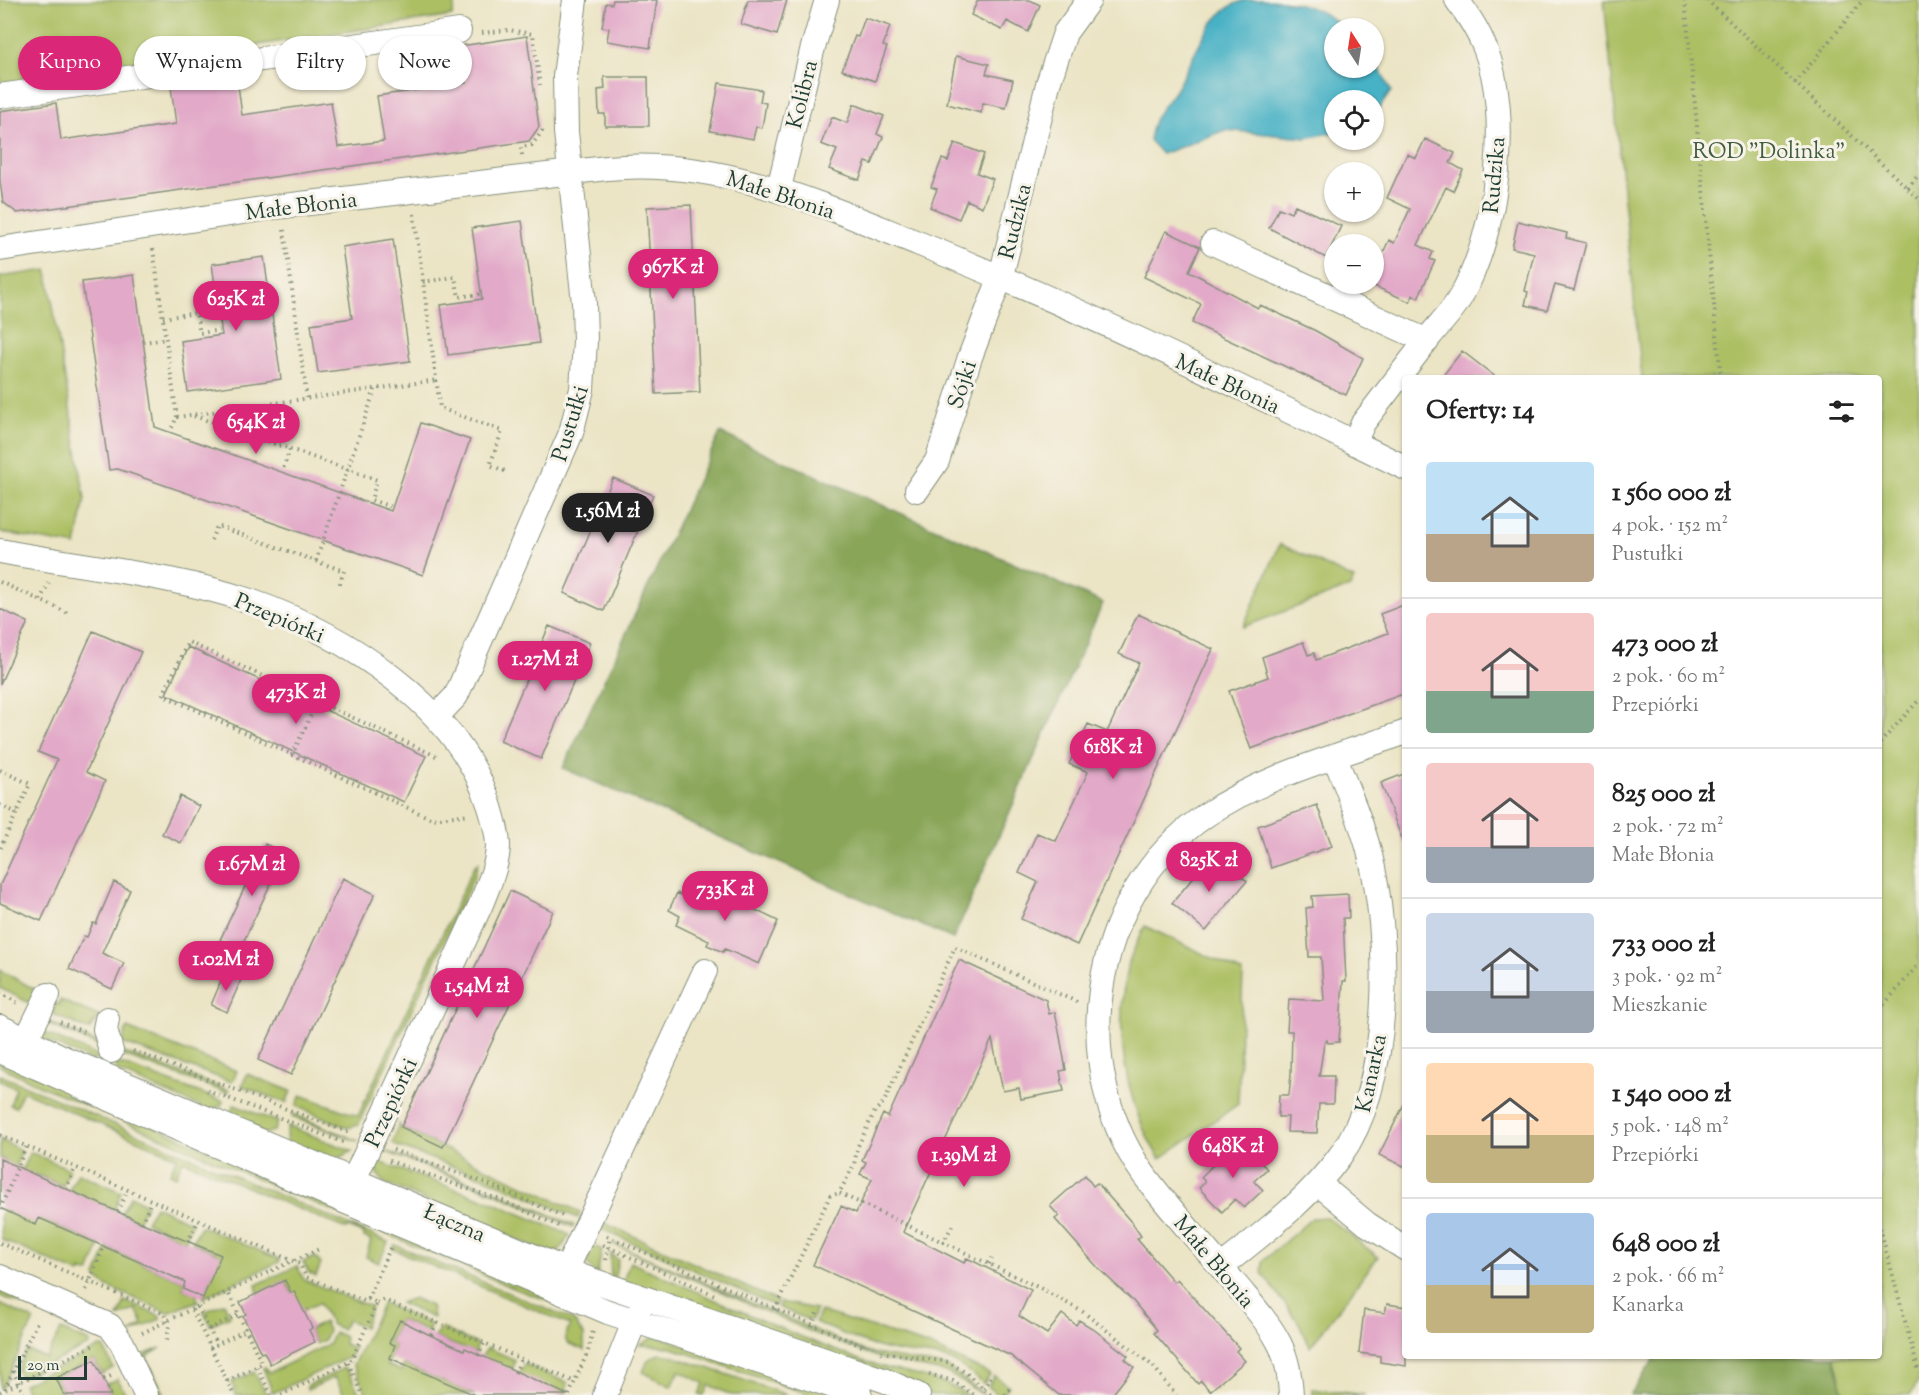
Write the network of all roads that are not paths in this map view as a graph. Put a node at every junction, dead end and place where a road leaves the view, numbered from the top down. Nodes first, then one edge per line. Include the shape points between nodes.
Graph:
1 (575, 0) edge
2 (827, 0) edge
3 (1089, 0) edge
4 (1458, 0) edge
5 (459, 31) road end
6 (0, 96) edge
7 (570, 172) junction
8 (778, 188) junction
9 (1213, 243) dead end
10 (0, 249) edge
11 (1001, 276) junction
12 (1427, 341) junction
13 (1354, 443) junction
14 (1402, 466) edge
15 (917, 490) dead end
16 (0, 551) edge
17 (436, 717) junction
18 (1402, 733) edge
19 (1335, 757) junction
20 (1394, 962) edge
21 (705, 971) dead end
22 (48, 995) dead end
23 (0, 1027) edge
24 (100, 1027) road end
25 (26, 1040) junction
26 (0, 1051) edge
27 (121, 1051) road end
28 (354, 1179) junction
29 (1319, 1184) junction
30 (344, 1201) junction
31 (1402, 1246) edge
32 (489, 1261) junction
33 (1221, 1267) junction
34 (564, 1269) junction
35 (0, 1277) edge
36 (644, 1298) junction
37 (635, 1321) junction
38 (146, 1395) edge
39 (605, 1395) edge
40 (860, 1395) edge
41 (918, 1395) edge
42 (1291, 1395) edge

1 - 7 street, Pustułki via 565,76
2 - 8 street, Kolibra
3 - 11 street, Rudzika via 1065,33 1048,84
4 - 12 street, Rudzika via 1486,49 1494,85 1498,155 1495,193 1478,264 1460,298
5 - 6 street
7 - 8 street, Małe Błonia via 625,166 679,167
7 - 10 street, Małe Błonia via 275,207
7 - 17 street, Pustułki via 584,303 582,389 571,433 456,696
8 - 11 street, Małe Błonia
9 - 12 street
11 - 13 street, Małe Błonia
11 - 15 street, Sójki via 937,460
12 - 13 street, Rudzika via 1363,423
13 - 14 street, Małe Błonia
16 - 17 street, Przepiórki via 174,581 250,602 338,643 399,685
17 - 28 street, Przepiórki via 478,774 494,822 498,854 481,904
18 - 19 street, Małe Błonia
19 - 20 street, Kanarka via 1369,852
19 - 33 street, Małe Błonia via 1244,792 1185,830 1161,855 1134,895 1110,946 1102,975 1099,1057 1119,1129 1150,1183
20 - 29 street, Kanarka via 1369,1097 1357,1129
21 - 34 street
22 - 25 street
23 - 25 street, Łączna
24 - 27 street
25 - 28 street, Łączna
26 - 30 street, Łączna
28 - 30 street, Przepiórki
28 - 34 street, Łączna
29 - 31 street via 1367,1224
29 - 33 street, Kanarka
30 - 32 street, Łączna
32 - 34 street via 544,1276
32 - 37 street, Łączna
33 - 42 street, Małe Błonia via 1278,1340 1290,1375
34 - 36 street, Łączna
35 - 38 street via 111,1326
36 - 37 street
36 - 41 street, Łączna
37 - 39 street
37 - 40 street, Łączna

